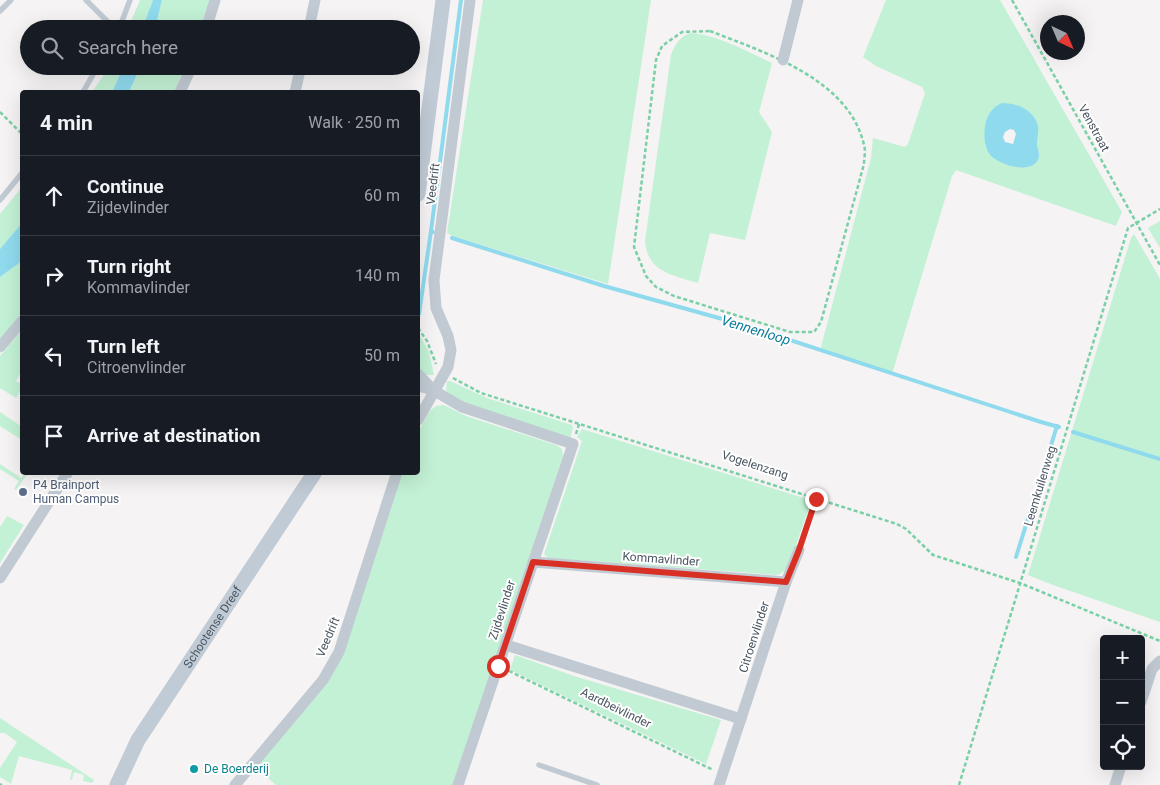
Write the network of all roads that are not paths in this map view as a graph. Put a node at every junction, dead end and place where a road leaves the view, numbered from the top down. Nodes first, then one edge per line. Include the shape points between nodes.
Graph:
1 (11, 0) edge
2 (86, 0) edge
3 (130, 0) edge
4 (216, 0) edge
5 (315, 0) edge
6 (443, 0) edge
7 (470, 0) edge
8 (798, 0) edge
9 (0, 11) edge
10 (107, 20) edge
11 (121, 20) edge
12 (209, 20) edge
13 (311, 20) edge
14 (783, 60) road end
15 (93, 75) edge
16 (188, 75) edge
17 (299, 75) edge
18 (84, 90) edge
19 (181, 90) edge
20 (295, 90) edge
21 (20, 176) edge
22 (420, 178) edge
23 (0, 200) edge
24 (20, 323) edge
25 (0, 347) edge
26 (420, 376) edge
27 (420, 387) edge
28 (433, 390) junction
29 (420, 416) edge
30 (66, 475) edge
31 (313, 475) edge
32 (396, 475) edge
33 (799, 550) road end
34 (533, 562) junction
35 (0, 578) edge
36 (786, 582) junction
37 (506, 645) junction
38 (1160, 661) edge
39 (1145, 690) edge
40 (741, 719) junction
41 (540, 765) dead end
42 (1120, 770) edge
43 (721, 780) edge
44 (117, 785) edge
45 (235, 785) edge
46 (458, 785) edge
47 (597, 785) edge
48 (1115, 785) edge

1 - 9 lane
2 - 10 lane
3 - 11 lane
4 - 12 street
5 - 13 street
6 - 22 street
7 - 28 street, Veedrift via 434,280 436,308 451,350 448,367
8 - 14 street
15 - 18 lane
16 - 19 street
17 - 20 street
21 - 23 lane
24 - 25 street
26 - 28 street
27 - 28 street
28 - 29 street, Veedrift
28 - 34 street, Zijdevlinder via 462,407 573,444
30 - 35 street
31 - 44 street, Schootense Dreef via 138,740
32 - 45 street, Veedrift via 339,652 323,680
33 - 36 street, Citroenvlinder
34 - 36 street, Kommavlinder
34 - 37 street, Zijdevlinder
36 - 40 street, Citroenvlinder
37 - 40 street, Aardbeivlinder
37 - 46 street, Zijdevlinder
38 - 39 street via 1152,669
40 - 43 street, Citroenvlinder
41 - 47 lane
42 - 48 street

